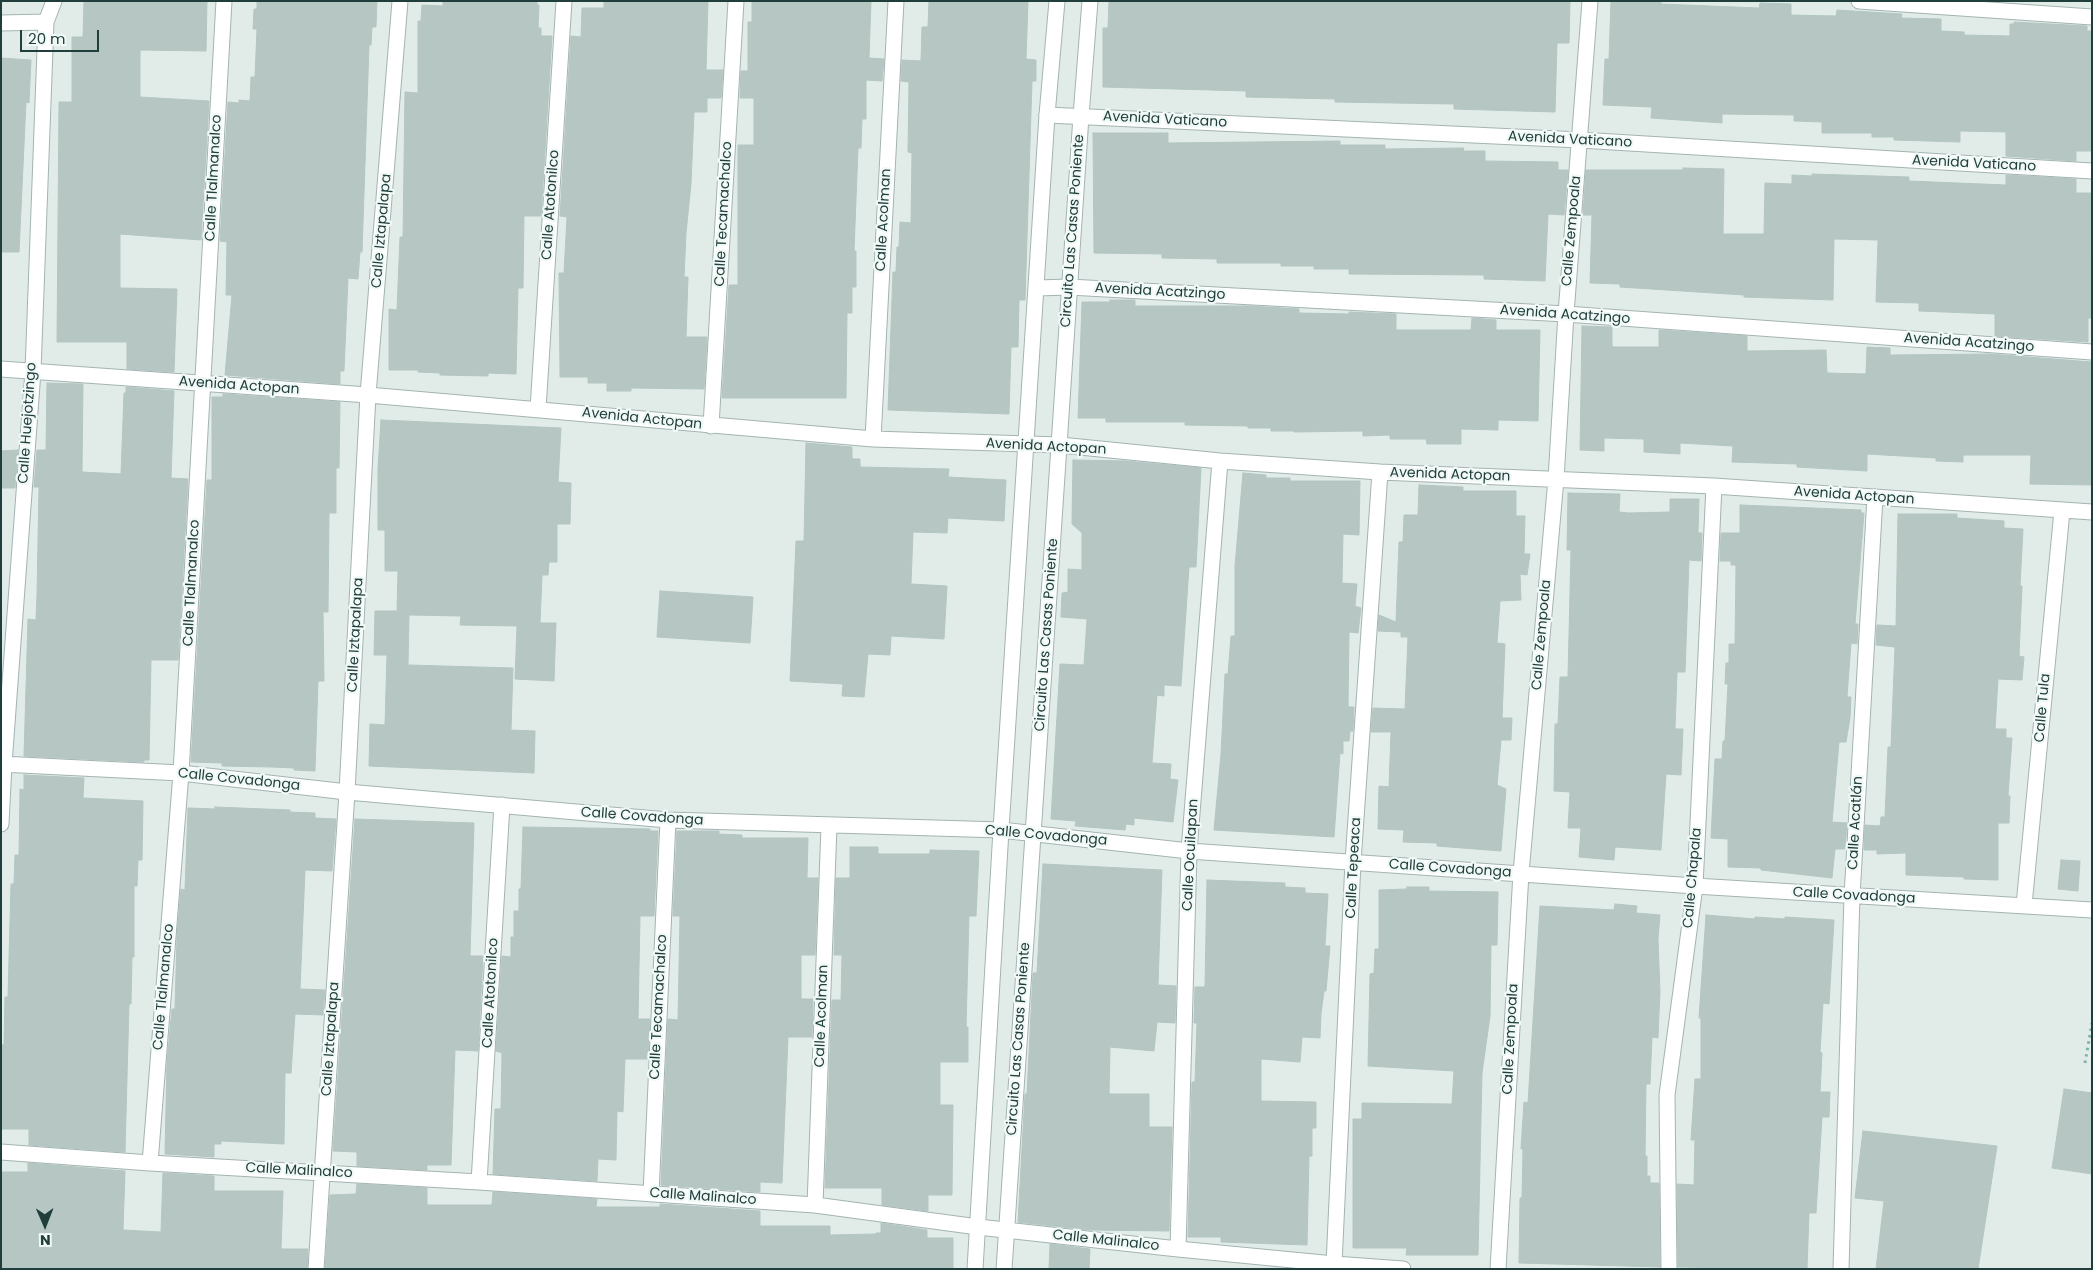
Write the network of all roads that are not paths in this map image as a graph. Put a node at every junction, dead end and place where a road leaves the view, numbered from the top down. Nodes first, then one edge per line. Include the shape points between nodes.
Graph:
1 (54, 1) edge
2 (224, 1) edge
3 (400, 1) edge
4 (564, 1) edge
5 (736, 1) edge
6 (896, 1) edge
7 (1058, 1) edge
8 (1090, 1) edge
9 (1590, 1) edge
10 (1860, 1) edge
11 (2092, 17) edge
12 (46, 22) junction
13 (1, 23) edge
14 (1047, 115) junction
15 (1081, 116) junction
16 (1580, 140) junction
17 (2092, 171) edge
18 (1069, 287) junction
19 (1037, 288) junction
20 (1566, 314) junction
21 (2092, 352) edge
22 (1, 369) edge
23 (33, 370) junction
24 (203, 383) junction
25 (368, 395) junction
26 (538, 409) junction
27 (711, 426) junction
28 (873, 439) junction
29 (1027, 445) junction
30 (1060, 445) junction
31 (1220, 461) junction
32 (1380, 472) junction
33 (1556, 479) junction
34 (1714, 486) junction
35 (1875, 497) junction
36 (2062, 511) junction
37 (2092, 512) edge
38 (2, 764) edge
39 (181, 773) junction
40 (347, 792) junction
41 (502, 805) junction
42 (668, 820) junction
43 (1, 824) edge
44 (829, 826) junction
45 (1001, 830) junction
46 (1032, 833) junction
47 (1189, 851) junction
48 (1354, 862) junction
49 (1521, 873) junction
50 (1695, 886) junction
51 (1852, 896) junction
52 (2024, 906) junction
53 (2092, 910) edge
54 (1, 1152) edge
55 (150, 1163) junction
56 (323, 1172) junction
57 (479, 1182) junction
58 (651, 1194) junction
59 (815, 1205) junction
60 (978, 1227) junction
61 (1007, 1230) junction
62 (1178, 1249) junction
63 (1334, 1264) junction
64 (316, 1269) edge
65 (975, 1269) edge
66 (1004, 1269) edge
67 (1403, 1269) edge
68 (1498, 1269) edge
69 (1669, 1269) edge
70 (1841, 1269) edge

1 - 12 street, Calle Huejotzingo
2 - 24 street, Calle Tlalmanalco
3 - 25 street, Calle Iztapalapa
4 - 26 street, Calle Atotonilco
5 - 27 street, Calle Tecamachalco
6 - 28 street, Calle Acolman
7 - 14 street, Circuito Las Casas Poniente
8 - 15 street, Circuito Las Casas Poniente
9 - 16 street, Calle Zempoala
10 - 11 street
12 - 13 street
12 - 23 street, Calle Huejotzingo
14 - 15 street, Avenida Vaticano
14 - 19 street, Circuito Las Casas Poniente
15 - 16 street, Avenida Vaticano
15 - 18 street, Circuito Las Casas Poniente
16 - 17 street, Avenida Vaticano
16 - 20 street, Calle Zempoala
18 - 19 street, Avenida Acatzingo
18 - 20 street, Avenida Acatzingo
18 - 30 street, Circuito Las Casas Poniente
19 - 29 street, Circuito Las Casas Poniente
20 - 21 street, Avenida Acatzingo
20 - 33 street, Calle Zempoala
22 - 23 street, Avenida Actopan
23 - 24 street, Avenida Actopan
23 - 38 street, Calle Huejotzingo
24 - 25 street, Avenida Actopan
24 - 39 street, Calle Tlalmanalco
25 - 26 street, Avenida Actopan
25 - 40 street, Calle Iztapalapa
26 - 27 street, Avenida Actopan
27 - 28 street, Avenida Actopan
28 - 29 street, Avenida Actopan
29 - 30 street, Avenida Actopan
29 - 45 street, Circuito Las Casas Poniente
30 - 31 street, Avenida Actopan
30 - 46 street, Circuito Las Casas Poniente
31 - 32 street, Avenida Actopan
31 - 47 street, Calle Ocuilapan
32 - 33 street, Avenida Actopan
32 - 48 street, Calle Tepeaca
33 - 34 street, Avenida Actopan
33 - 49 street, Calle Zempoala
34 - 35 street, Avenida Actopan
34 - 50 street, Calle Chapala
35 - 36 street, Avenida Actopan
35 - 51 street, Calle Acatlán
36 - 37 street, Avenida Actopan
36 - 52 street, Calle Tula
38 - 39 street, Calle Covadonga
38 - 43 street, Calle Huejotzingo
39 - 40 street, Calle Covadonga
39 - 55 street, Calle Tlalmanalco
40 - 41 street, Calle Covadonga
40 - 56 street, Calle Iztapalapa
41 - 42 street, Calle Covadonga
41 - 57 street, Calle Atotonilco
42 - 44 street, Calle Covadonga
42 - 58 street, Calle Tecamachalco
44 - 45 street, Calle Covadonga
44 - 59 street, Calle Acolman
45 - 46 street, Calle Covadonga
45 - 60 street, Circuito Las Casas Poniente
46 - 47 street, Calle Covadonga
46 - 61 street, Circuito Las Casas Poniente
47 - 48 street, Calle Covadonga
47 - 62 street, Calle Ocuilapan
48 - 49 street, Calle Covadonga
48 - 63 street, Calle Tepeaca
49 - 50 street, Calle Covadonga
49 - 68 street, Calle Zempoala
50 - 51 street, Calle Covadonga
50 - 69 street, Calle Chapala via 1667,1095
51 - 52 street, Calle Covadonga
51 - 70 street, Calle Acatlán
52 - 53 street, Calle Covadonga
54 - 55 street, Calle Malinalco
55 - 56 street, Calle Malinalco
56 - 57 street, Calle Malinalco
56 - 64 street, Calle Iztapalapa
57 - 58 street, Calle Malinalco
58 - 59 street, Calle Malinalco
59 - 60 street, Calle Malinalco
60 - 61 street, Calle Malinalco
60 - 65 street, Circuito Las Casas Poniente
61 - 62 street, Calle Malinalco
61 - 66 street, Circuito Las Casas Poniente
62 - 63 street, Calle Malinalco
63 - 67 street, Calle Malinalco

